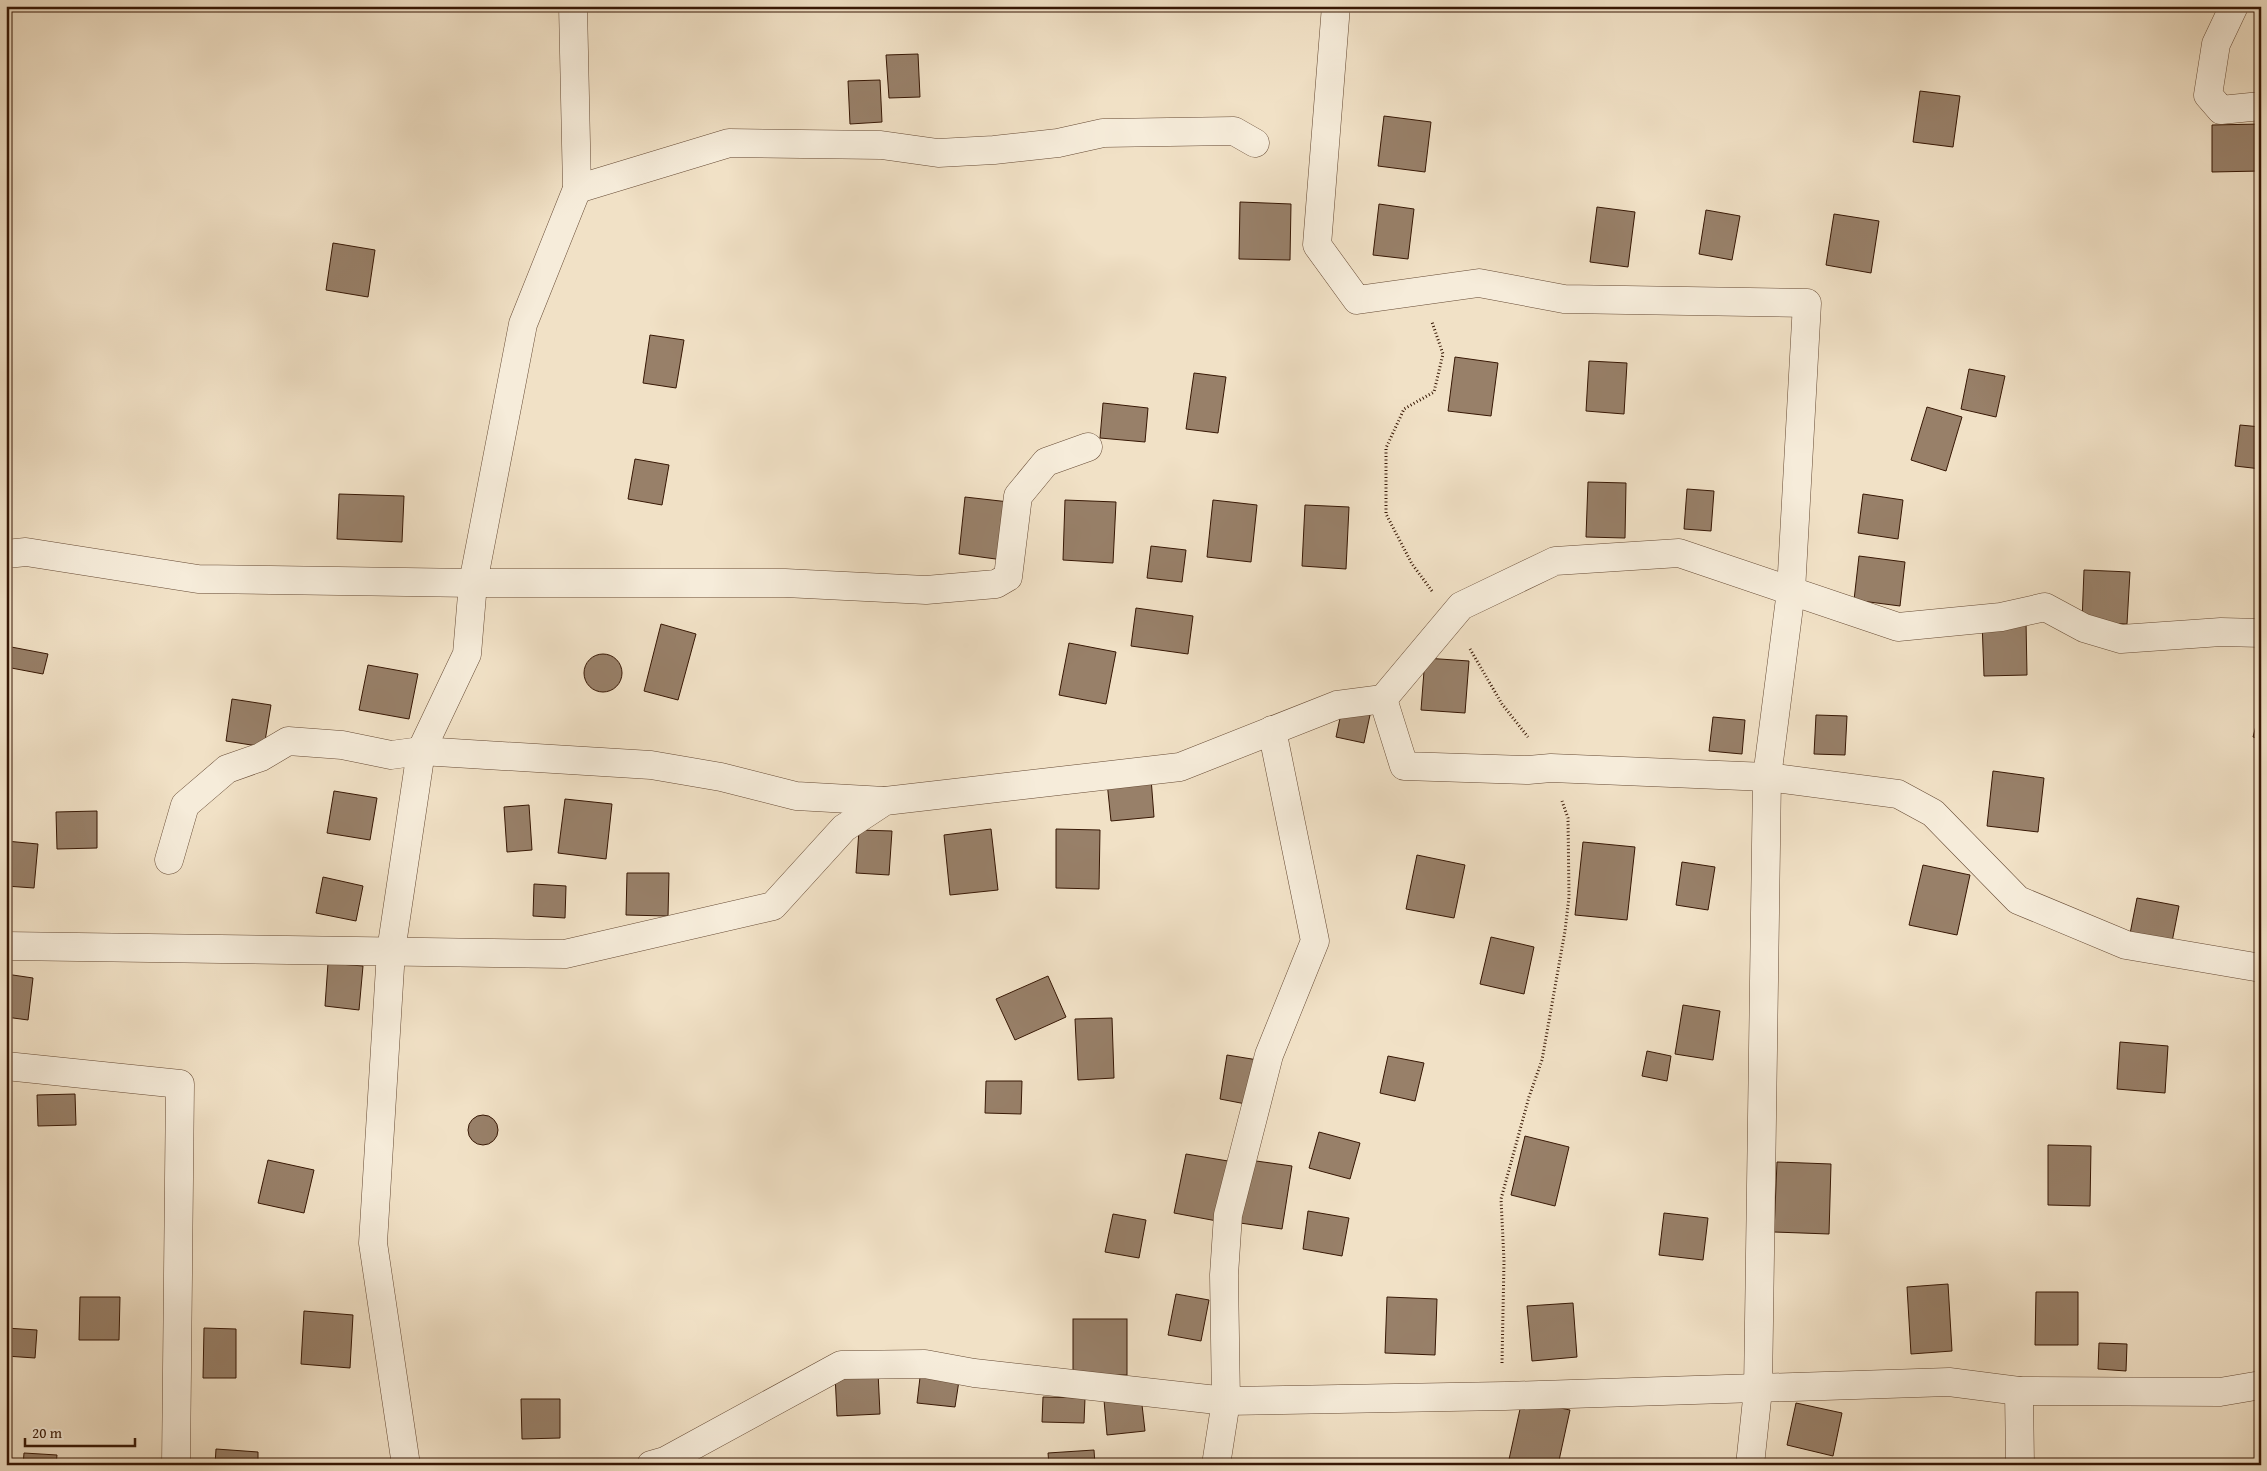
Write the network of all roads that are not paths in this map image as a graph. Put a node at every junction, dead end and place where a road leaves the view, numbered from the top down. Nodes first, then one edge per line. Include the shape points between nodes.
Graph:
1 (572, 6) edge
2 (1336, 6) edge
3 (2234, 6) edge
4 (2261, 106) edge
5 (1255, 143) dead end
6 (577, 189) junction
7 (1088, 446) dead end
8 (6, 554) edge
9 (472, 583) junction
10 (1791, 591) junction
11 (2261, 633) edge
12 (1383, 699) junction
13 (1272, 730) junction
14 (422, 751) junction
15 (1767, 777) junction
16 (884, 801) junction
17 (169, 860) dead end
18 (6, 946) edge
19 (391, 951) junction
20 (2261, 968) edge
21 (6, 1066) edge
22 (2261, 1385) edge
23 (1758, 1390) junction
24 (2019, 1391) junction
25 (1226, 1401) junction
26 (176, 1465) edge
27 (406, 1465) edge
28 (651, 1465) edge
29 (1216, 1465) edge
30 (1750, 1465) edge
31 (2020, 1465) edge

1 - 6 street
2 - 10 street via 1317,245 1357,300 1479,283 1564,299 1807,303
3 - 4 street via 2216,44 2208,94 2221,110
5 - 6 street via 1234,131 1103,133 1058,143 938,153 881,145 729,143
6 - 9 street via 523,324
7 - 9 street via 1046,462 1018,496 1008,576 996,584 926,590 785,583
8 - 9 street via 26,552 198,578
9 - 14 street via 467,654
10 - 11 street via 1898,627 2001,617 2044,607 2084,628 2121,639 2221,632
10 - 12 street via 1679,553 1555,561 1460,606
10 - 15 street
12 - 13 street via 1337,705
12 - 15 street via 1404,766
13 - 16 street via 1180,766
13 - 25 street via 1315,941 1269,1054 1228,1215 1224,1274
14 - 16 street via 651,765 721,777 796,796
14 - 17 street via 391,755 342,745 288,741 261,757 227,770 185,805
14 - 19 street
15 - 20 street via 1898,794 1933,812 2018,900 2126,945
15 - 23 street
16 - 19 street via 844,828 773,906 565,954
18 - 19 street
19 - 27 street via 373,1244
21 - 26 street via 180,1084
22 - 24 street via 2220,1392
23 - 24 street via 1949,1382
23 - 25 street
23 - 30 street
24 - 31 street
25 - 28 street via 974,1373 925,1364 842,1365 665,1461
25 - 29 street

